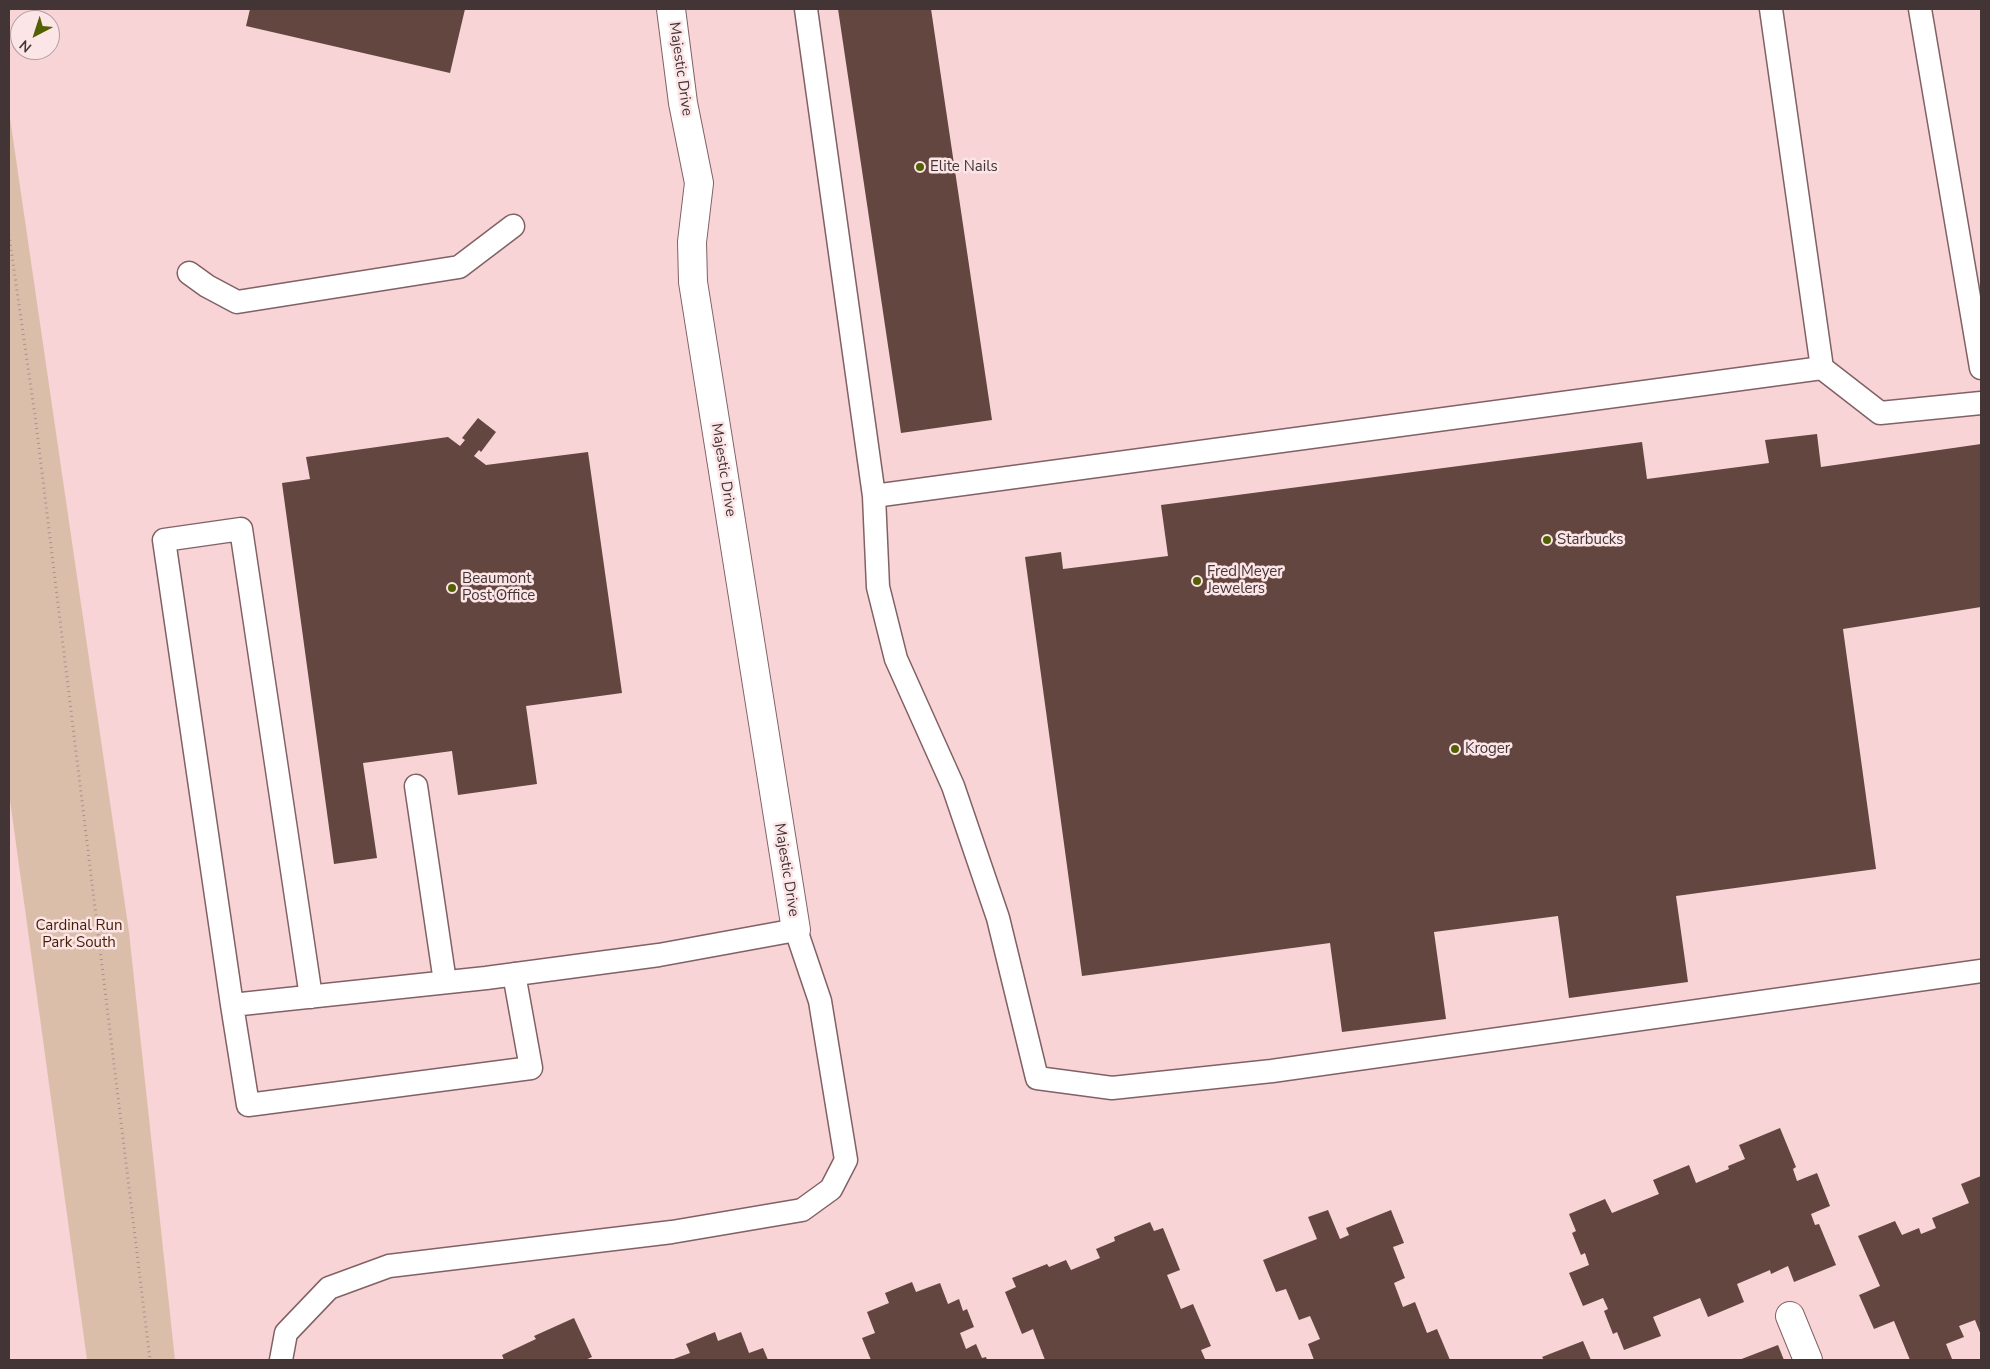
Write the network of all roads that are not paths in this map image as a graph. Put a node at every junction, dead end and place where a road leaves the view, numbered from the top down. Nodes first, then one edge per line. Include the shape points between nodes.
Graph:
1 (671, 9) edge
2 (806, 9) edge
3 (1771, 9) edge
4 (1920, 9) edge
5 (512, 226) dead end
6 (189, 273) dead end
7 (1822, 368) junction
8 (1981, 368) edge
9 (1981, 403) edge
10 (874, 496) junction
11 (416, 786) dead end
12 (796, 930) junction
13 (1981, 971) edge
14 (514, 974) junction
15 (445, 982) junction
16 (311, 997) junction
17 (232, 1005) junction
18 (1790, 1316) dead end
19 (281, 1360) edge
20 (1808, 1360) edge

1 - 12 street, Majestic Drive via 683,103 700,183 692,242 693,282
2 - 10 lane
3 - 7 lane
4 - 8 lane
5 - 6 lane via 459,267 237,302
7 - 9 lane via 1880,413
7 - 10 lane
10 - 13 lane via 878,587 896,659 953,786 998,918 1037,1078 1112,1088 1272,1071
11 - 15 lane
12 - 14 lane via 659,955
12 - 19 lane via 820,1001 846,1160 830,1189 802,1210 774,1215 672,1232 389,1266 329,1288 286,1333
14 - 15 lane
14 - 17 lane via 531,1068 248,1105
15 - 16 lane
16 - 17 lane
16 - 17 lane via 241,529 164,540
18 - 20 street

